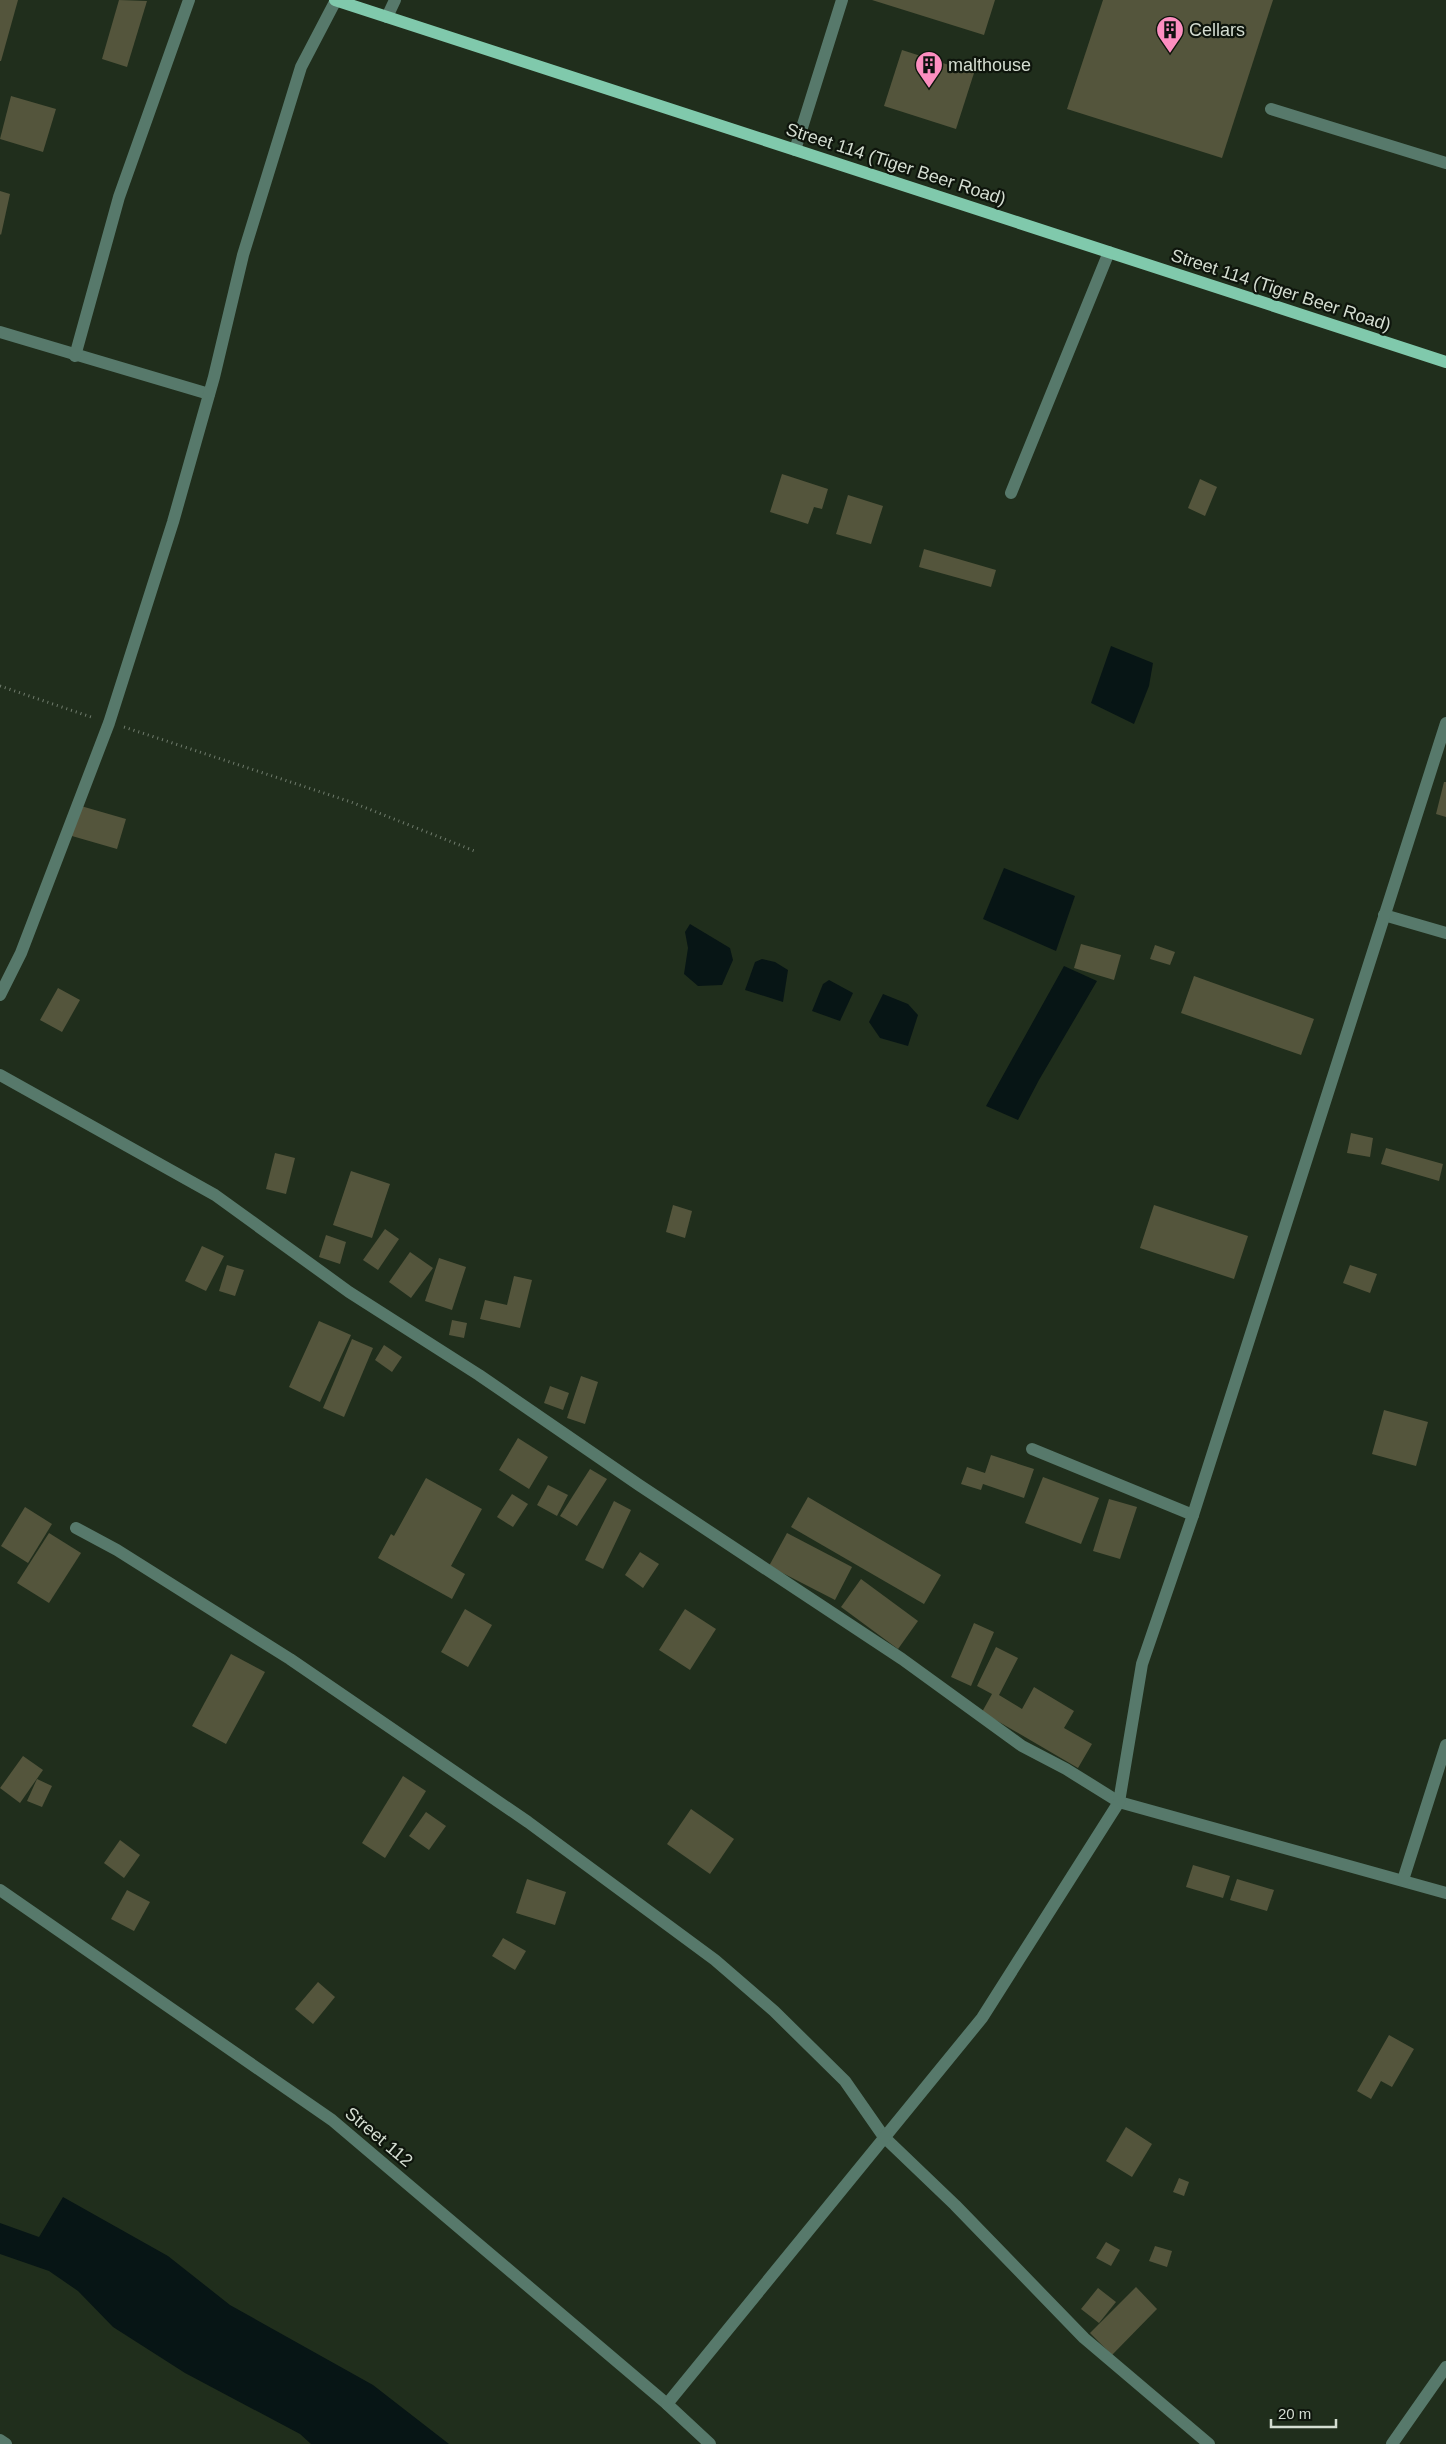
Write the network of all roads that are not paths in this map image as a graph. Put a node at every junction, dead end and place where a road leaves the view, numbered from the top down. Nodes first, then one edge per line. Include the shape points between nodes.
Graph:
1 (190, 0) edge
2 (336, 0) edge
3 (395, 0) edge
4 (842, 0) edge
5 (387, 17) junction
6 (1271, 109) dead end
7 (795, 150) junction
8 (1446, 163) edge
9 (1109, 252) junction
10 (0, 332) edge
11 (75, 356) junction
12 (1446, 362) edge
13 (210, 394) junction
14 (1011, 493) dead end
15 (1446, 723) edge
16 (1441, 761) edge
17 (1384, 915) junction
18 (1446, 933) edge
19 (0, 995) edge
20 (0, 1075) edge
21 (1032, 1448) dead end
22 (1193, 1515) junction
23 (76, 1528) dead end
24 (1446, 1744) edge
25 (1119, 1802) junction
26 (1403, 1880) junction
27 (0, 1890) edge
28 (1446, 1893) edge
29 (884, 2137) junction
30 (1446, 2367) edge
31 (667, 2404) junction
32 (0, 2440) edge
33 (6, 2444) edge
34 (710, 2444) edge
35 (1209, 2444) edge
36 (1392, 2444) edge

1 - 11 street via 119,197
2 - 5 main road, Street 114 (Tiger Beer Road)
2 - 13 street via 301,67 243,255
3 - 5 street
4 - 7 street
5 - 7 main road, Street 114 (Tiger Beer Road)
6 - 8 street
7 - 9 main road, Street 114 (Tiger Beer Road)
9 - 12 main road, Street 114 (Tiger Beer Road)
9 - 14 street
10 - 11 street
11 - 13 street
13 - 19 street via 109,723 21,953
15 - 16 street
16 - 17 street
17 - 18 street
17 - 22 street
20 - 25 street via 215,1195 349,1292 479,1375 902,1659 1022,1746
21 - 22 street
22 - 25 street via 1142,1664
23 - 29 street via 117,1550 290,1659 528,1822 716,1960 845,2081
24 - 26 street
25 - 26 street
25 - 29 street via 982,2018
26 - 28 street
27 - 31 street, Street 112 via 332,2120
29 - 31 street
29 - 35 street via 1084,2338
30 - 36 street
31 - 34 street, Street 112
32 - 33 street

